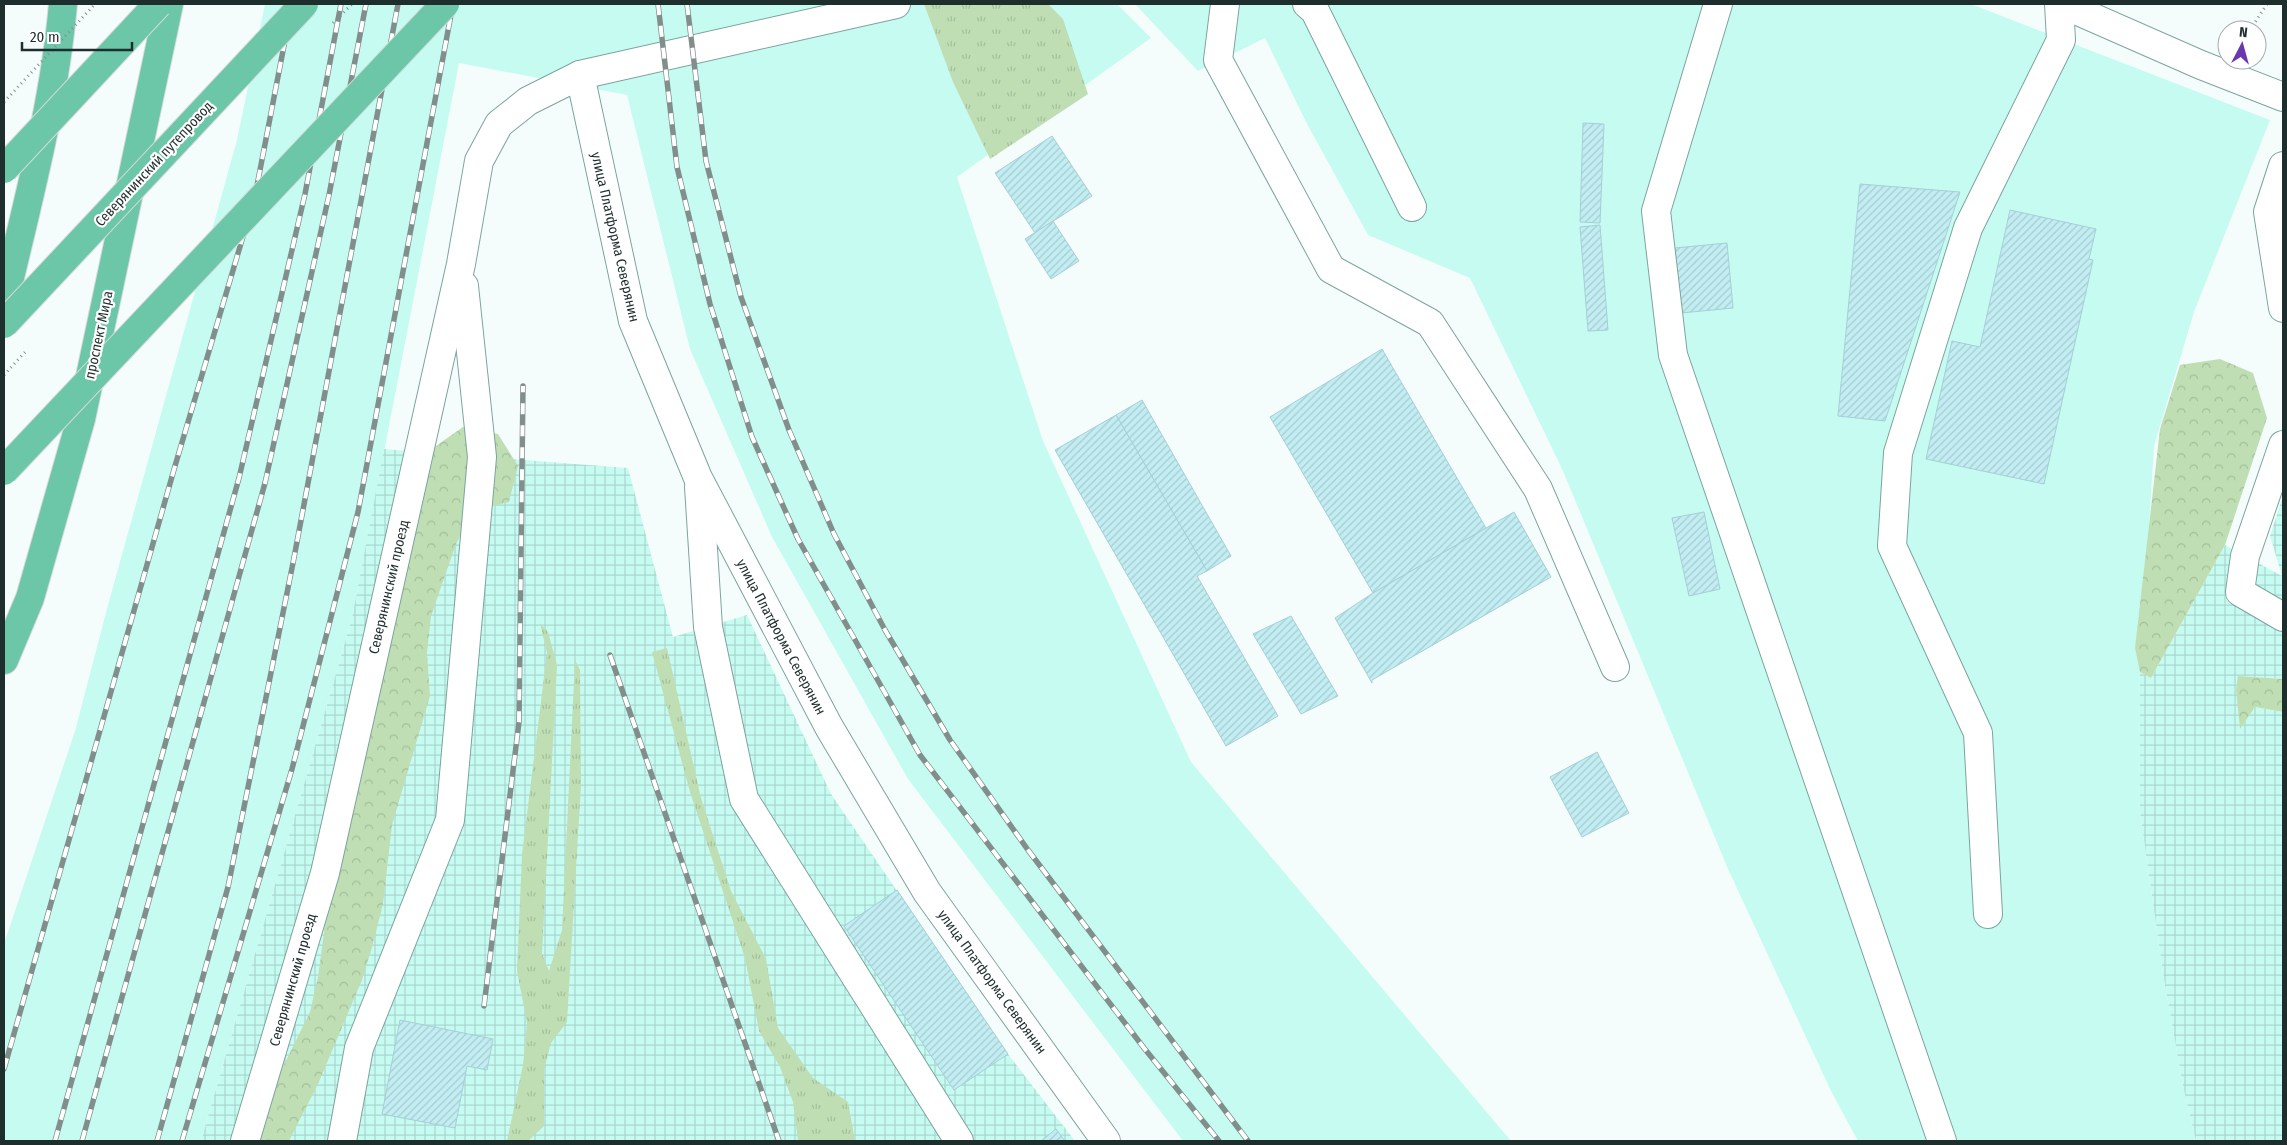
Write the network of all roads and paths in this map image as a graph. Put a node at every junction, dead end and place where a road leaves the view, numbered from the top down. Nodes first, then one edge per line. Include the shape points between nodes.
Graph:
1 (63, 4) edge
2 (95, 4) edge
3 (158, 4) edge
4 (169, 4) edge
5 (304, 4) edge
6 (445, 4) edge
7 (896, 4) edge
8 (1224, 4) edge
9 (1307, 4) edge
10 (1718, 4) edge
11 (2060, 4) edge
12 (2267, 4) edge
13 (2257, 20) edge
14 (580, 75) junction
15 (2283, 97) edge
16 (4, 102) edge
17 (2283, 166) edge
18 (4, 170) edge
19 (1412, 207) dead end
20 (2275, 216) edge
21 (461, 264) junction
22 (4, 303) edge
23 (2283, 308) edge
24 (4, 324) edge
25 (2283, 445) edge
26 (4, 471) edge
27 (698, 478) junction
28 (2283, 617) edge
29 (4, 660) edge
30 (1615, 667) dead end
31 (1988, 914) dead end
32 (245, 1141) edge
33 (342, 1141) edge
34 (959, 1141) edge
35 (1106, 1141) edge
36 (1942, 1141) edge

1 - 22 main road via 44,132
2 - 16 path, bridge
3 - 18 main road, bridge
4 - 29 main road, проспект Мира via 81,419 30,598
5 - 24 main road, Северянинский путепровод, bridge
6 - 26 main road, bridge
7 - 14 street, Северянинский проезд
8 - 30 street via 1218,60 1331,268 1430,324 1538,489
9 - 19 street via 1315,11
10 - 36 street via 1656,211 1673,354
11 - 15 street
11 - 31 street via 2062,40 1968,228 1898,454 1892,546 1978,733
12 - 13 path
14 - 21 street, Северянинский проезд via 528,101 499,124 479,161
14 - 27 street, улица Платформа Северянин via 633,320
17 - 20 street
20 - 23 street
21 - 32 street, Северянинский проезд via 325,873
21 - 33 street via 482,457 450,820 359,1048
25 - 28 street via 2245,556 2240,592
27 - 34 street via 708,627 744,799
27 - 35 street, улица Платформа Северянин via 829,727 927,892

